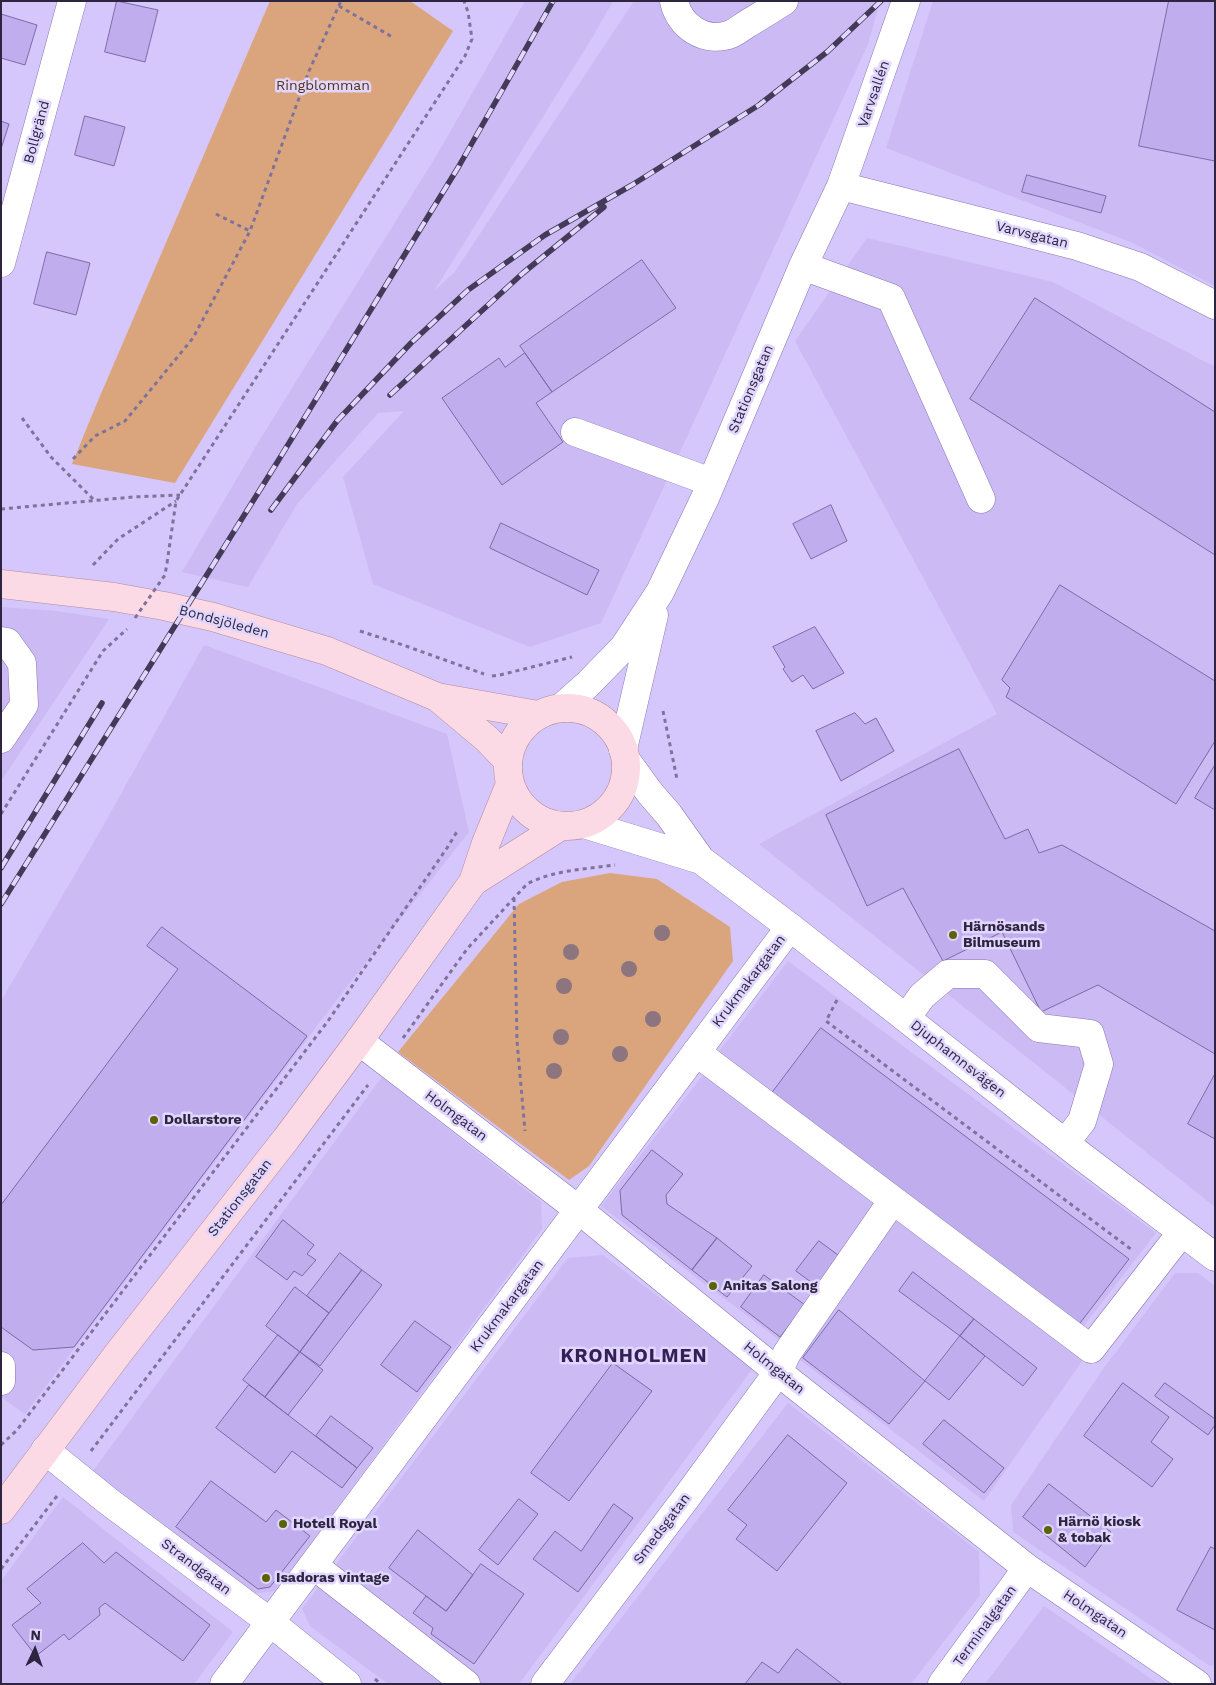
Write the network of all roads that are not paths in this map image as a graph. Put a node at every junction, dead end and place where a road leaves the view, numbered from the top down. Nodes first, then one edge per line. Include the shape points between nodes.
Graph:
1 (72, 1) edge
2 (674, 1) edge
3 (784, 1) edge
4 (906, 1) edge
5 (841, 186) junction
6 (1, 262) edge
7 (804, 266) junction
8 (1215, 305) edge
9 (575, 432) dead end
10 (711, 482) junction
11 (981, 498) dead end
12 (1, 584) edge
13 (660, 592) junction
14 (1, 641) edge
15 (437, 697) junction
16 (549, 712) junction
17 (1, 738) edge
18 (624, 755) junction
19 (509, 773) junction
20 (573, 825) junction
21 (701, 860) junction
22 (473, 882) junction
23 (790, 927) junction
24 (906, 1018) junction
25 (359, 1041) junction
26 (696, 1052) junction
27 (1065, 1143) junction
28 (893, 1200) junction
29 (579, 1210) junction
30 (1182, 1232) junction
31 (1215, 1257) edge
32 (1, 1366) edge
33 (778, 1372) junction
34 (1, 1381) edge
35 (45, 1450) junction
36 (1, 1510) edge
37 (313, 1565) junction
38 (1027, 1568) junction
39 (270, 1622) junction
40 (224, 1684) edge
41 (347, 1684) edge
42 (466, 1684) edge
43 (545, 1684) edge
44 (942, 1684) edge
45 (1197, 1684) edge

1 - 6 street, Bollgränd
2 - 3 street via 682,21 692,30 718,37 730,34
4 - 5 street, Varvsallén
5 - 7 street, Stationsgatan
5 - 8 street, Varvsgatan via 1077,246 1140,267
7 - 10 street, Stationsgatan
7 - 11 street via 891,298
9 - 10 street
10 - 13 street, Stationsgatan
12 - 15 main road, Bondsjöleden via 130,600 213,617 327,651
13 - 16 street, Stationsgatan via 624,647 588,684
13 - 18 street, Stationsgatan
14 - 17 street via 7,642 22,663 24,705
15 - 16 main road, Bondsjöleden
15 - 19 main road, Bondsjöleden via 487,739
16 - 18 main road via 583,710 599,718 619,739
16 - 19 main road via 529,722 517,736 510,750
18 - 20 main road via 623,784 615,800 604,812
18 - 21 street, Djuphamnsvägen
19 - 20 main road via 514,796 526,810 550,824
19 - 22 main road, Stationsgatan
20 - 21 street, Djuphamnsvägen
20 - 22 main road, Stationsgatan
21 - 23 street, Djuphamnsvägen
22 - 25 main road, Stationsgatan
23 - 24 street, Djuphamnsvägen
23 - 26 street, Krukmakargatan
24 - 27 street, Djuphamnsvägen
24 - 27 street via 922,996 948,974 985,974 1039,1028 1090,1034 1099,1064 1082,1121
25 - 29 street, Holmgatan
25 - 35 main road, Stationsgatan
26 - 28 street
26 - 29 street, Krukmakargatan
27 - 30 street, Djuphamnsvägen
28 - 30 street via 1091,1349
28 - 33 street, Smedsgatan via 787,1353
29 - 33 street, Holmgatan
29 - 37 street, Krukmakargatan
30 - 31 street, Djuphamnsvägen
32 - 34 street
33 - 38 street, Holmgatan
33 - 43 street, Smedsgatan
35 - 36 main road, Stationsgatan
35 - 39 street, Strandgatan
37 - 39 street, Krukmakargatan
37 - 42 street
38 - 44 street, Terminalgatan
38 - 45 street, Holmgatan
39 - 40 street, Krukmakargatan
39 - 41 street, Strandgatan

